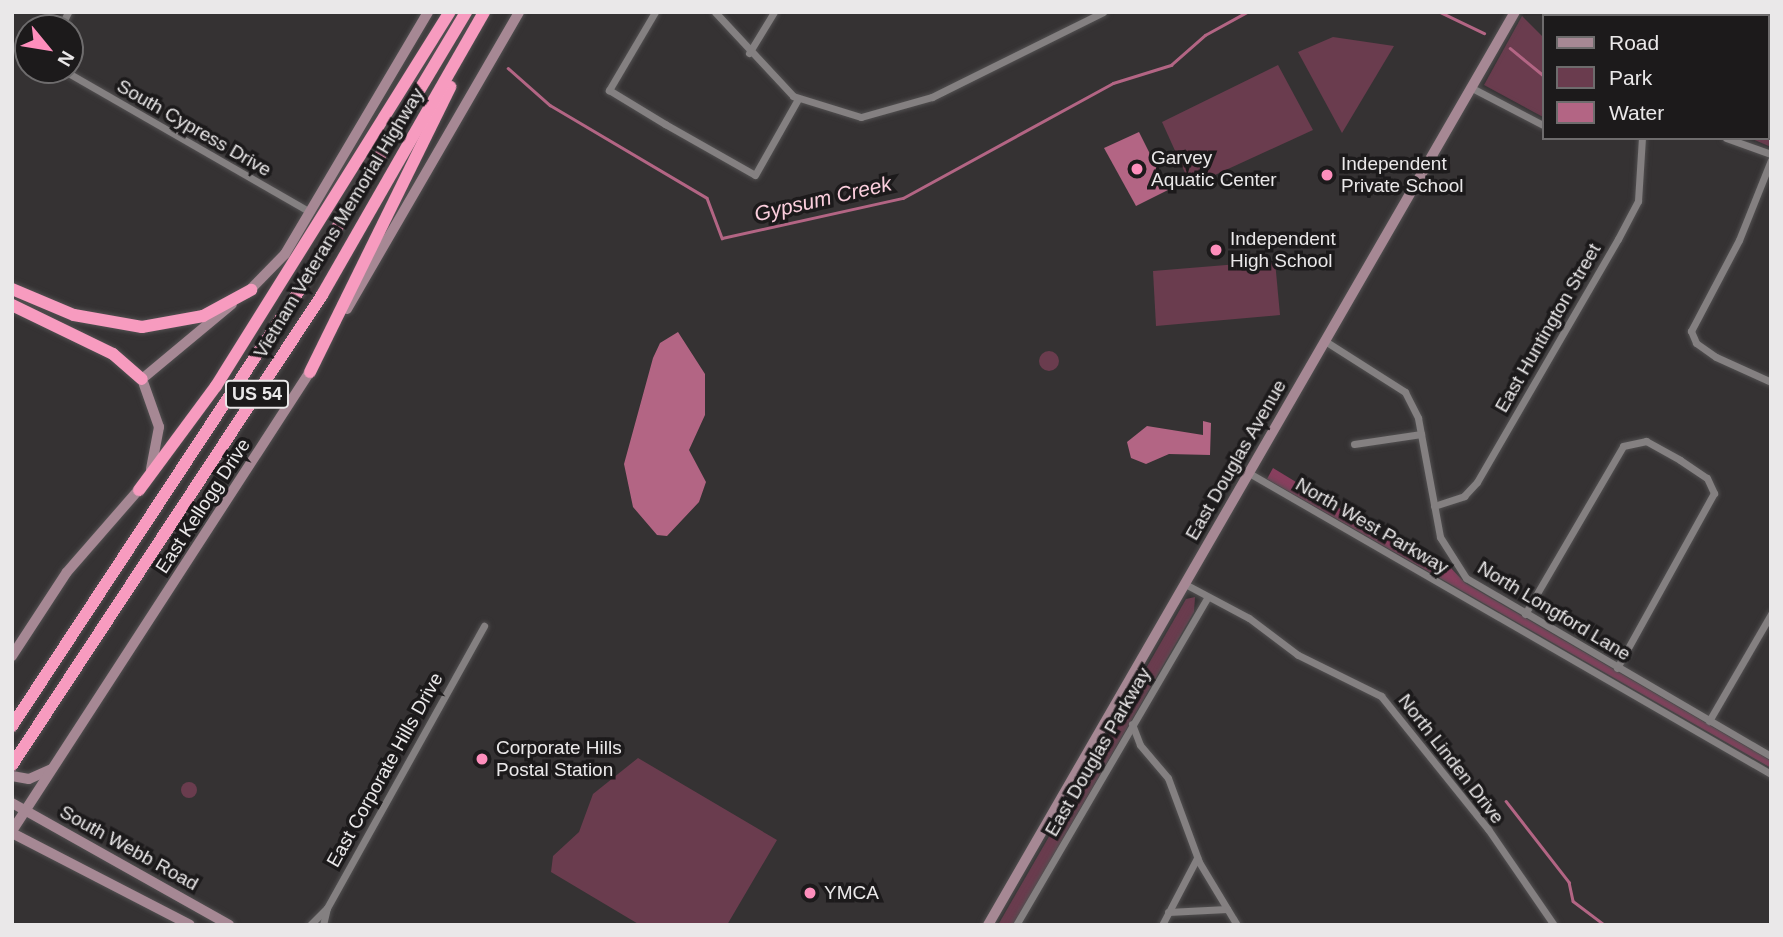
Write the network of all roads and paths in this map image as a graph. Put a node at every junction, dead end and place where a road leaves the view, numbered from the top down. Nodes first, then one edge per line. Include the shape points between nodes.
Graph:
1 (428, 12) edge
2 (450, 12) edge
3 (466, 12) edge
4 (486, 12) edge
5 (519, 12) edge
6 (655, 12) edge
7 (715, 12) edge
8 (774, 12) edge
9 (1103, 12) edge
10 (1515, 12) edge
11 (750, 53) junction
12 (84, 82) edge
13 (1470, 87) junction
14 (799, 99) junction
15 (1542, 124) edge
16 (1642, 140) edge
17 (1732, 140) edge
18 (1771, 154) edge
19 (1771, 160) edge
20 (310, 212) junction
21 (12, 289) edge
22 (251, 290) junction
23 (12, 305) edge
24 (1325, 341) junction
25 (310, 372) junction
26 (142, 379) junction
27 (1771, 382) edge
28 (1421, 434) junction
29 (1354, 444) dead end
30 (1249, 473) junction
31 (139, 490) junction
32 (1434, 506) junction
33 (1185, 584) junction
34 (1209, 597) junction
35 (1525, 614) junction
36 (1771, 614) edge
37 (484, 626) dead end
38 (12, 656) edge
39 (1617, 668) junction
40 (1709, 721) junction
41 (1132, 724) junction
42 (12, 726) edge
43 (1771, 756) edge
44 (12, 765) edge
45 (53, 768) junction
46 (1771, 774) edge
47 (16, 777) edge
48 (13, 804) edge
49 (25, 810) junction
50 (12, 832) edge
51 (1198, 858) junction
52 (327, 908) junction
53 (1227, 909) junction
54 (1168, 912) junction
55 (190, 925) edge
56 (229, 925) edge
57 (310, 925) edge
58 (323, 925) edge
59 (988, 925) edge
60 (1016, 925) edge
61 (1162, 925) edge
62 (1237, 925) edge
63 (1554, 925) edge

1 - 20 main road
2 - 31 highway via 216,386
3 - 42 highway, Vietnam Veterans Memorial Highway / US 54 via 304,283
4 - 25 highway
4 - 44 highway, Vietnam Veterans Memorial Highway / US 54 via 322,295
5 - 25 main road, East Kellogg Drive
6 - 14 street via 610,90 755,175
7 - 11 street
8 - 11 street
9 - 14 street via 891,112 834,113
10 - 13 main road, East Douglas Avenue
11 - 14 street
12 - 20 street, South Cypress Drive
13 - 15 street
13 - 24 main road, East Douglas Avenue
16 - 32 street, East Huntington Street via 1639,201 1618,239 1477,482 1464,496
17 - 18 street
19 - 27 street via 1691,331 1696,343 1732,366
20 - 22 main road via 285,254
21 - 22 highway via 94,321 142,327 196,318
22 - 26 main road
23 - 26 highway via 113,354
24 - 28 street, North Longford Lane via 1405,392
24 - 30 main road, East Douglas Avenue
25 - 45 main road, East Kellogg Drive
26 - 31 main road via 155,407 159,436
28 - 29 street
28 - 32 street, North Longford Lane
30 - 33 main road, East Douglas Avenue
30 - 46 street, North West Parkway
31 - 38 main road via 67,572
32 - 35 street, North Longford Lane via 1450,559 1466,578
33 - 34 street, North Linden Drive
33 - 59 main road, East Douglas Avenue
34 - 41 street, East Douglas Parkway
34 - 63 street, North Linden Drive via 1298,655 1381,695 1488,829
35 - 39 street, North Longford Lane
35 - 39 street via 1623,446 1646,441 1677,458 1707,478 1714,493
36 - 40 street
37 - 52 street, East Corporate Hills Drive
39 - 40 street, North Longford Lane
40 - 43 street, North Longford Lane
41 - 51 street via 1183,808
41 - 60 street, East Douglas Parkway
45 - 47 main road
45 - 49 main road, East Kellogg Drive
48 - 49 main road, South Webb Road
49 - 50 main road, East Kellogg Drive
49 - 56 main road, South Webb Road
50 - 55 main road, South Webb Road
51 - 53 street
51 - 54 street
52 - 57 street, East Corporate Hills Drive
52 - 58 street
53 - 54 street
53 - 62 street
54 - 61 street

